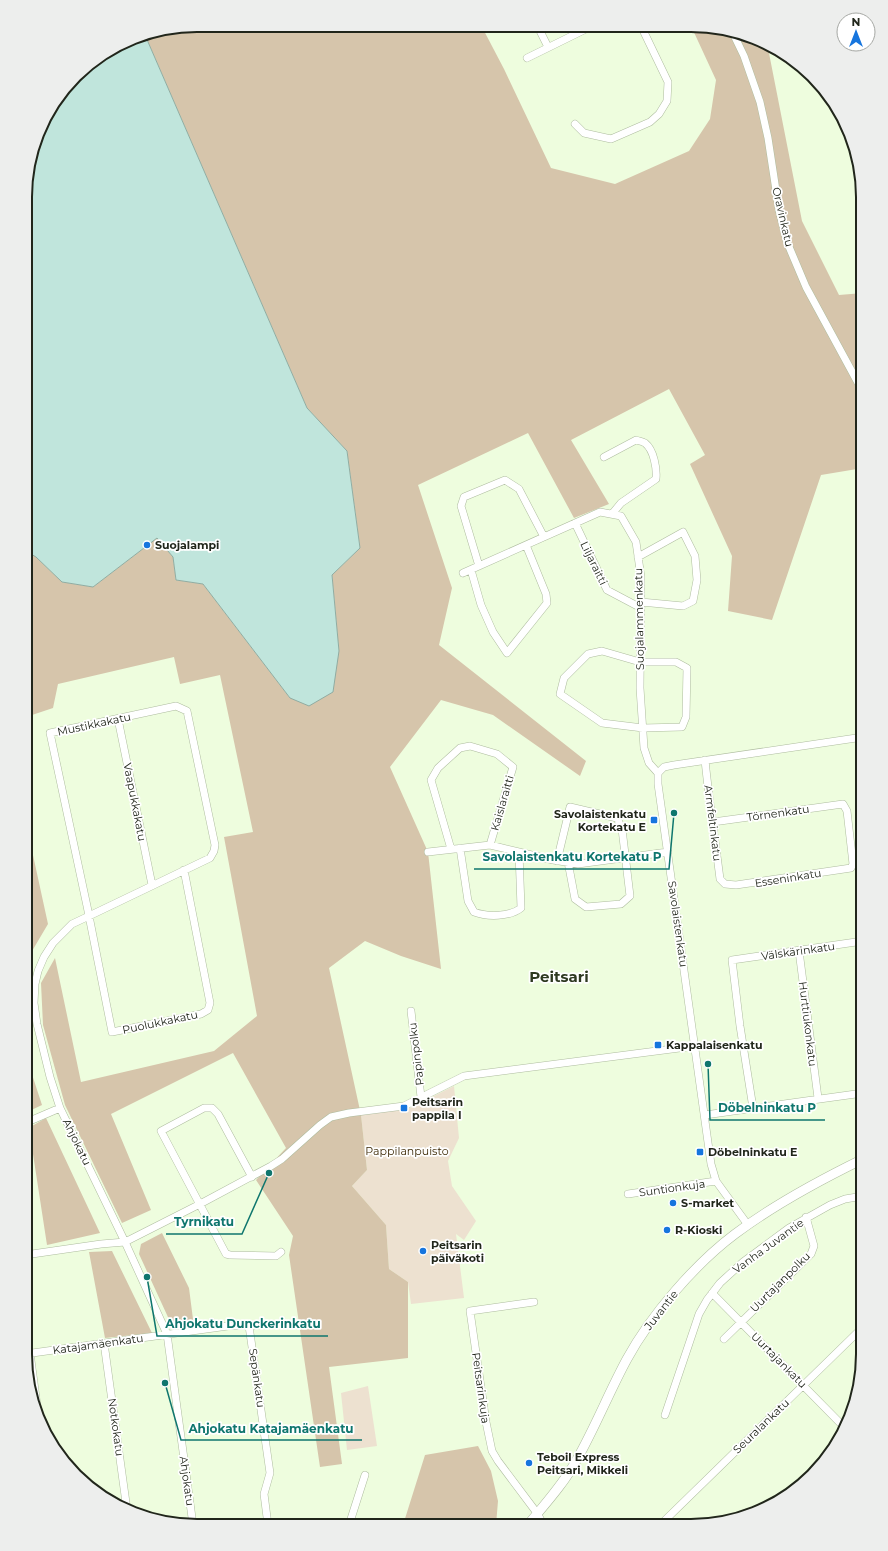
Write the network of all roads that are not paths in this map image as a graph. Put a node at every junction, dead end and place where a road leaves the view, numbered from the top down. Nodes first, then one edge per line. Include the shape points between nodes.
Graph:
1 (540, 32) edge
2 (580, 32) edge
3 (644, 32) edge
4 (736, 38) edge
5 (548, 47) junction
6 (527, 58) dead end
7 (575, 124) dead end
8 (856, 373) edge
9 (604, 457) dead end
10 (612, 514) junction
11 (575, 523) junction
12 (544, 537) junction
13 (526, 545) junction
14 (638, 557) junction
15 (479, 566) junction
16 (471, 570) junction
17 (463, 573) dead end
18 (641, 605) junction
19 (640, 662) junction
20 (118, 719) junction
21 (643, 728) junction
22 (856, 738) edge
23 (705, 760) junction
24 (658, 773) junction
25 (713, 822) junction
26 (215, 845) joint
27 (490, 845) junction
28 (460, 848) junction
29 (451, 849) junction
30 (428, 852) dead end
31 (520, 852) junction
32 (668, 852) junction
33 (626, 858) junction
34 (557, 861) junction
35 (568, 862) junction
36 (851, 868) joint
37 (184, 870) junction
38 (725, 884) joint
39 (152, 885) junction
40 (88, 916) junction
41 (856, 942) edge
42 (799, 951) junction
43 (411, 1011) dead end
44 (695, 1046) junction
45 (856, 1094) edge
46 (421, 1097) junction
47 (818, 1098) junction
48 (60, 1108) junction
49 (753, 1108) junction
50 (705, 1115) junction
51 (32, 1120) edge
52 (856, 1163) edge
53 (252, 1177) junction
54 (716, 1181) junction
55 (628, 1194) dead end
56 (856, 1197) edge
57 (200, 1204) junction
58 (806, 1217) junction
59 (748, 1225) junction
60 (125, 1242) junction
61 (281, 1252) dead end
62 (32, 1254) edge
63 (712, 1293) junction
64 (534, 1302) dead end
65 (741, 1322) junction
66 (266, 1325) dead end
67 (249, 1326) junction
68 (167, 1334) junction
69 (856, 1334) edge
70 (724, 1339) dead end
71 (104, 1344) junction
72 (32, 1353) edge
73 (803, 1385) junction
74 (665, 1415) dead end
75 (840, 1423) edge
76 (365, 1475) dead end
77 (126, 1503) edge
78 (537, 1513) junction
79 (192, 1519) edge
80 (267, 1519) edge
81 (351, 1519) edge
82 (532, 1519) edge
83 (540, 1519) edge
84 (666, 1519) edge

1 - 5 street
2 - 5 street
3 - 7 street via 668,82 667,101 658,114 650,122 611,139 584,133
4 - 8 street, Oravinkatu via 760,102 787,242 806,287
5 - 6 street
9 - 10 street via 636,440 646,444 654,457 657,471 656,479 620,503
10 - 11 street via 600,512
10 - 14 street, Suojalammenkatu via 621,516 636,542
11 - 12 street
11 - 18 street, Liljaraitti via 607,590
12 - 13 street
12 - 15 street via 519,489 505,480 464,497 461,506
13 - 15 street
13 - 16 street via 547,602 507,653 492,632
14 - 18 street, Suojalammenkatu
14 - 18 street via 683,532 695,556 697,580 693,601 683,606
15 - 16 street
16 - 17 street
18 - 19 street, Suojalammenkatu
19 - 21 street, Suojalammenkatu
19 - 21 street via 676,662 687,668 686,717 682,727
19 - 21 street via 602,651 588,654 564,678 560,694 602,722
20 - 26 street, Mustikkakatu via 176,706 186,711
20 - 39 street, Vaapukkakatu
20 - 40 street, Mustikkakatu via 50,733
21 - 24 street, Suojalammenkatu via 644,748 649,763
22 - 23 street
23 - 24 street via 664,767
23 - 25 street, Armfeltinkatu
24 - 32 street, Savolaistenkatu
25 - 36 street, Törnenkatu via 842,804 847,811 853,864
25 - 38 street, Armfeltinkatu via 720,879
26 - 37 street, Ahjokatu via 210,858
27 - 28 street
27 - 29 street, Kaislaraitti via 513,767 497,754 470,746 460,748 438,768 431,780
27 - 31 street
28 - 29 street
28 - 31 street via 468,901 474,912 483,916 515,913 521,908
29 - 30 street
31 - 34 street
32 - 33 street
32 - 44 street, Savolaistenkatu
33 - 34 street via 622,829 617,818 570,807
33 - 35 street via 578,864
33 - 35 street via 630,896 621,904 586,907 575,899
34 - 35 street
36 - 38 street, Esseninkatu via 736,885
37 - 39 street, Ahjokatu
37 - 40 street, Puolukkakatu via 210,1003 208,1010 201,1014 112,1032
39 - 40 street, Ahjokatu
40 - 48 street, Ahjokatu via 72,924 53,943 38,970 35,984 37,1024
41 - 42 street, Välskärinkatu
42 - 47 street, Hurttiukonkatu
42 - 49 street, Välskärinkatu via 732,960
43 - 46 street, Papinpolku
44 - 46 street via 464,1076
44 - 50 street, Savolaistenkatu
45 - 47 street
46 - 53 street via 404,1106 331,1117 282,1159
47 - 49 street
48 - 51 street
48 - 60 street, Ahjokatu
49 - 50 street
50 - 54 street, Savolaistenkatu via 711,1164
52 - 59 main road, Juvantie via 801,1192
53 - 57 street
53 - 57 street via 218,1114 212,1108 204,1108 161,1131
54 - 55 street, Suntionkuja
54 - 59 street, Savolaistenkatu
56 - 58 street, Vanha Juvantie via 845,1199
57 - 60 street
57 - 61 street via 226,1254 276,1256
58 - 63 street, Vanha Juvantie via 743,1262
58 - 65 street, Uurtajanpolku via 814,1246 811,1254
59 - 78 main road, Juvantie via 716,1250 678,1288 647,1326 628,1358 576,1462
60 - 62 street
60 - 68 street, Ahjokatu
63 - 65 street, Uurtajankatu
63 - 74 street, Vanha Juvantie via 699,1314
64 - 78 street, Peitsarinkuja via 470,1311 492,1451
65 - 70 street, Uurtajanpolku
65 - 73 street, Uurtajankatu
66 - 67 street, Katajamäenkatu
67 - 68 street, Katajamäenkatu via 228,1326
67 - 80 street, Sepänkatu via 270,1473 264,1494
68 - 71 street, Katajamäenkatu
68 - 79 street, Ahjokatu
69 - 73 street, Seuralankatu
71 - 72 street, Katajamäenkatu
71 - 77 street, Notkokatu
73 - 75 street, Uurtajankatu
73 - 84 street, Seuralankatu
76 - 81 street
78 - 82 main road, Juvantie
78 - 83 street

